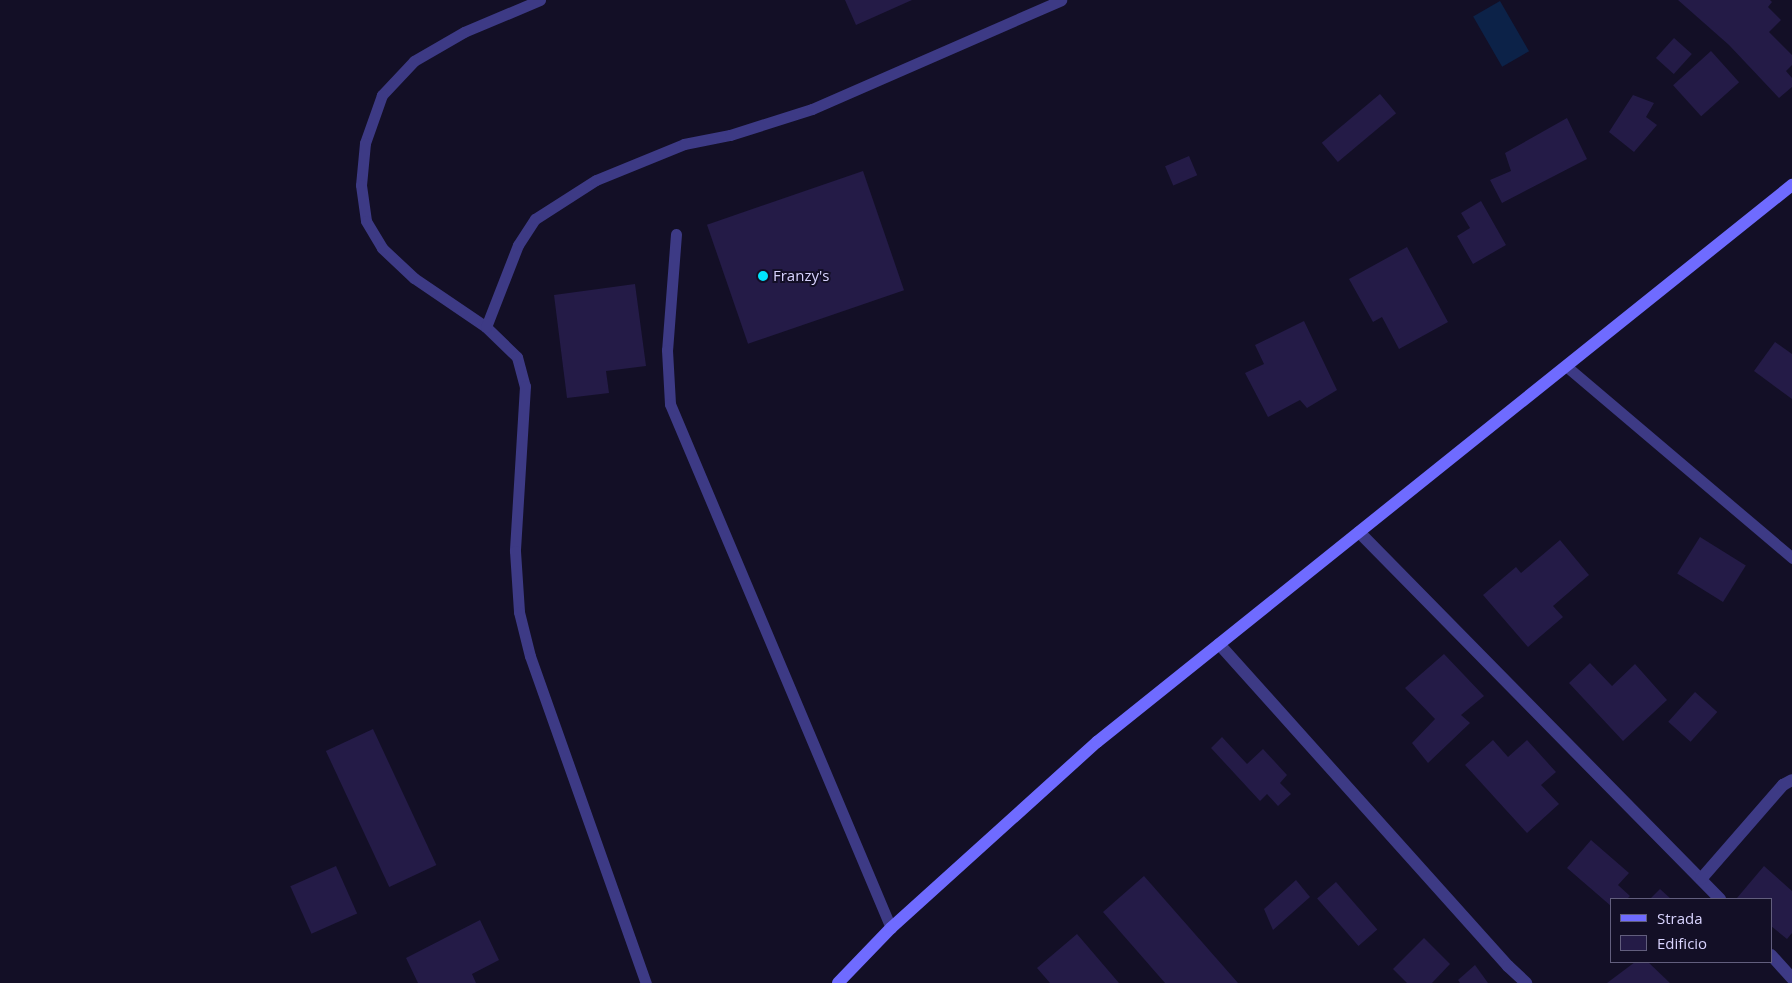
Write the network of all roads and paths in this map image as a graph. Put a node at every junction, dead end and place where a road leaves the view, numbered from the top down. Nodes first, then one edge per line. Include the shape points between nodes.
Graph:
1 (540, 0) edge
2 (1062, 0) edge
3 (1792, 185) edge
4 (676, 234) dead end
5 (486, 326) junction
6 (1566, 366) junction
7 (1359, 532) junction
8 (1792, 558) edge
9 (1219, 644) junction
10 (1792, 780) edge
11 (1701, 879) junction
12 (1719, 898) edge
13 (891, 928) junction
14 (1772, 956) edge
15 (1792, 978) edge
16 (646, 983) edge
17 (838, 983) edge
18 (1526, 983) edge

1 - 5 lane via 464,32 414,61 382,95 365,143 361,185 366,221 382,248 414,278
2 - 5 lane via 812,109 730,135 684,144 596,180 535,219 518,245
3 - 6 street
4 - 13 lane via 667,350 670,404
5 - 16 lane via 517,357 525,386 514,551 519,612 530,656
6 - 7 street
6 - 8 lane
7 - 9 street
7 - 11 street
9 - 13 street via 1097,742
9 - 18 street
10 - 11 street via 1783,785
11 - 12 street
13 - 17 street
14 - 15 street

